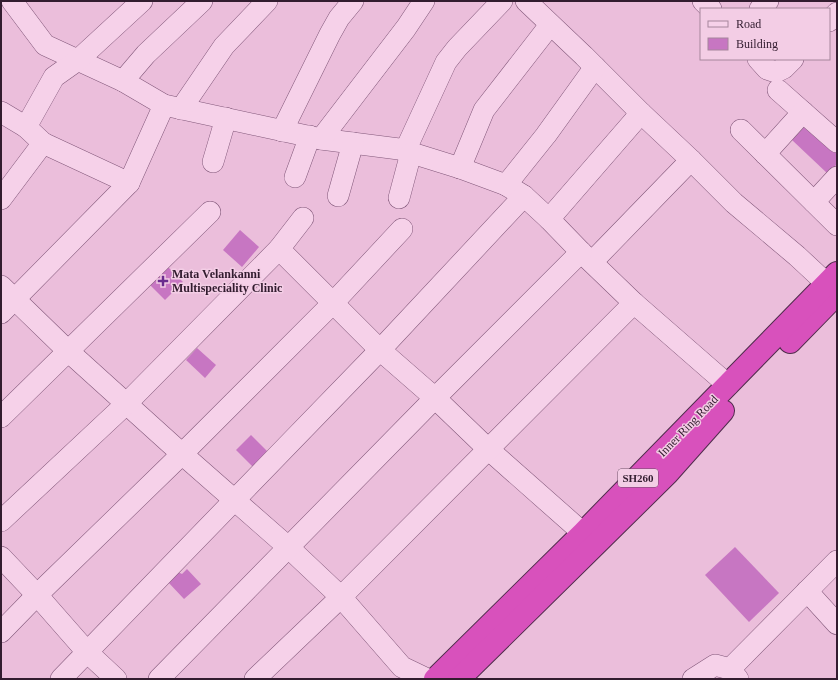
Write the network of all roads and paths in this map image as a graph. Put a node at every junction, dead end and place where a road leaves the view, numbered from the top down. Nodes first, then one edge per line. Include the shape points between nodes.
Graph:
1 (12, 1) edge
2 (142, 1) edge
3 (202, 1) edge
4 (267, 1) edge
5 (353, 1) edge
6 (424, 1) edge
7 (502, 1) edge
8 (526, 1) edge
9 (837, 12) edge
10 (830, 20) edge
11 (550, 24) junction
12 (78, 60) junction
13 (759, 60) edge
14 (792, 60) edge
15 (595, 67) junction
16 (123, 81) junction
17 (778, 90) dead end
18 (172, 107) junction
19 (1, 112) edge
20 (803, 112) junction
21 (641, 113) junction
22 (226, 118) junction
23 (26, 127) junction
24 (282, 130) junction
25 (741, 130) dead end
26 (316, 138) junction
27 (837, 142) edge
28 (43, 143) junction
29 (353, 143) junction
30 (408, 152) junction
31 (765, 154) junction
32 (691, 160) junction
33 (213, 162) dead end
34 (460, 168) junction
35 (295, 177) dead end
36 (837, 177) edge
37 (129, 184) junction
38 (506, 185) junction
39 (338, 196) dead end
40 (524, 196) junction
41 (399, 198) dead end
42 (1, 199) edge
43 (814, 202) junction
44 (210, 212) dead end
45 (303, 218) dead end
46 (549, 219) junction
47 (837, 224) edge
48 (402, 229) dead end
49 (279, 249) junction
50 (586, 257) junction
51 (833, 284) edge
52 (6, 299) edge
53 (334, 303) junction
54 (634, 303) junction
55 (380, 350) junction
56 (68, 351) junction
57 (728, 385) junction
58 (434, 398) junction
59 (126, 404) junction
60 (1, 417) edge
61 (488, 449) junction
62 (182, 454) junction
63 (234, 500) junction
64 (1, 521) edge
65 (583, 533) junction
66 (288, 547) junction
67 (1, 557) edge
68 (837, 561) edge
69 (807, 591) junction
70 (37, 594) junction
71 (341, 597) junction
72 (837, 624) edge
73 (1, 632) edge
74 (87, 652) junction
75 (396, 673) edge
76 (734, 674) edge
77 (60, 679) edge
78 (116, 679) edge
79 (159, 679) edge
80 (255, 679) edge
81 (427, 679) edge
82 (435, 679) edge
83 (459, 679) edge
84 (693, 679) edge

1 - 12 street via 45,45
2 - 12 street
3 - 16 street via 146,54
4 - 18 street
5 - 24 street via 330,34
6 - 26 street via 406,28
7 - 30 street via 446,62
8 - 11 street
9 - 10 street
11 - 15 street
11 - 34 street via 484,110
12 - 16 street
12 - 23 street via 54,77
13 - 14 street via 767,69 776,72
15 - 21 street
15 - 38 street
16 - 18 street
17 - 20 street
18 - 22 street
18 - 37 street
19 - 23 street
20 - 27 street
20 - 31 street
21 - 32 street
21 - 46 street
22 - 24 street
22 - 33 street
23 - 28 street
24 - 26 street
25 - 31 street
26 - 29 street
26 - 35 street
28 - 37 street
28 - 42 street
29 - 30 street
29 - 39 street
30 - 34 street
30 - 41 street
31 - 43 street
32 - 50 street
32 - 51 street via 734,203
34 - 38 street
36 - 43 street
37 - 52 street
38 - 40 street
40 - 46 street
40 - 55 street
43 - 47 street
44 - 56 street
45 - 49 street
46 - 50 street
48 - 53 street
49 - 53 street
49 - 59 street
50 - 54 street
50 - 58 street
51 - 57 highway, Inner Ring Road / SH260
51 - 83 highway, Inner Ring Road via 813,319 736,396 667,474
52 - 56 street
53 - 55 street
53 - 62 street
54 - 57 street
54 - 61 street
55 - 58 street
55 - 63 street
56 - 59 street
56 - 60 street
57 - 65 highway, Inner Ring Road / SH260
58 - 61 street
58 - 66 street
59 - 62 street
59 - 64 street
61 - 65 street
61 - 71 street
62 - 63 street
62 - 70 street
63 - 66 street
63 - 74 street
65 - 82 highway, Inner Ring Road / SH260
66 - 71 street
66 - 79 street
67 - 70 street
68 - 69 street
69 - 72 street
69 - 76 street
70 - 73 street
70 - 74 street
71 - 75 street
71 - 80 street
74 - 77 street
74 - 78 street
75 - 81 street
76 - 84 street via 715,665

